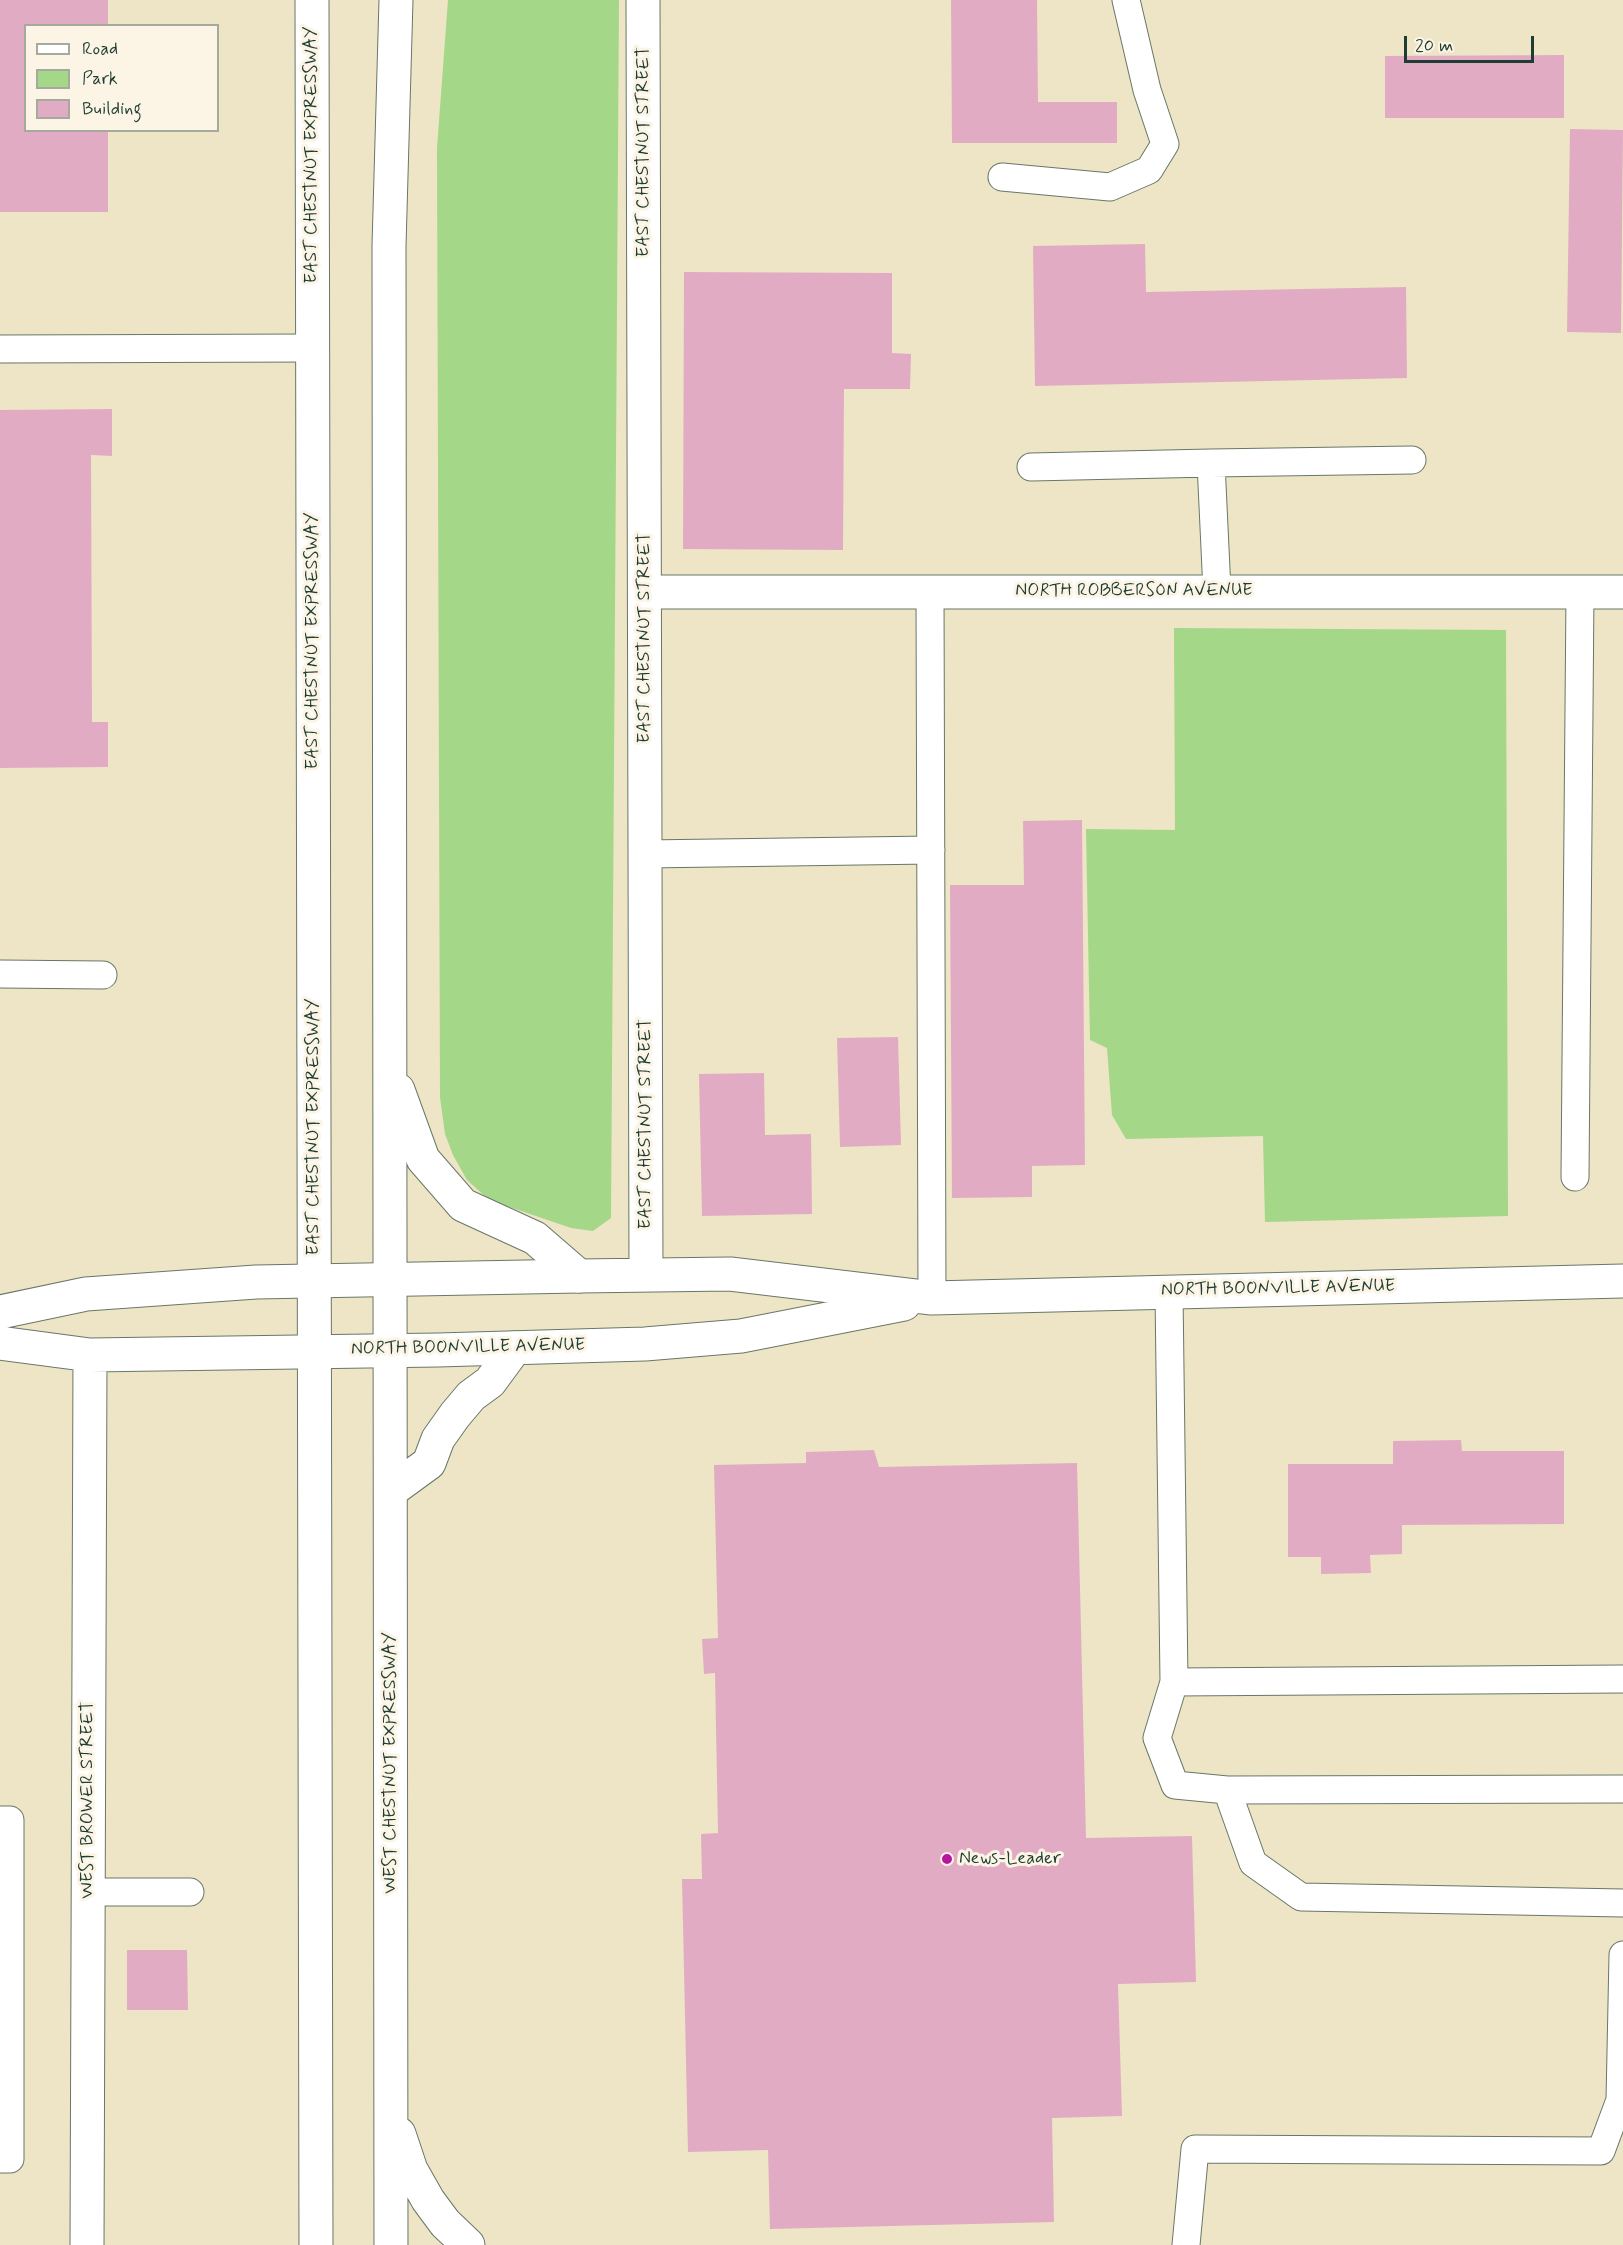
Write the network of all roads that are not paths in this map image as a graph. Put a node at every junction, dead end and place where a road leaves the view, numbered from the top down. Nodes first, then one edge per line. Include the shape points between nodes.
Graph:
1 (312, 0) edge
2 (396, 0) edge
3 (643, 0) edge
4 (1126, 0) edge
5 (1002, 177) dead end
6 (312, 348) junction
7 (0, 349) edge
8 (1412, 460) dead end
9 (1211, 463) junction
10 (1031, 467) dead end
11 (1216, 591) junction
12 (645, 592) junction
13 (930, 592) junction
14 (1580, 592) junction
15 (1623, 592) edge
16 (931, 850) junction
17 (645, 854) junction
18 (0, 974) edge
19 (103, 975) dead end
20 (390, 1069) junction
21 (1575, 1177) dead end
22 (646, 1275) junction
23 (579, 1276) junction
24 (391, 1280) junction
25 (314, 1281) junction
26 (1623, 1281) edge
27 (1169, 1292) junction
28 (933, 1298) junction
29 (0, 1312) edge
30 (0, 1343) edge
31 (515, 1348) junction
32 (392, 1350) junction
33 (314, 1351) junction
34 (90, 1355) junction
35 (392, 1490) junction
36 (1623, 1679) edge
37 (1174, 1682) junction
38 (1227, 1790) junction
39 (1623, 1790) edge
40 (0, 1820) edge
41 (88, 1892) junction
42 (190, 1892) dead end
43 (1623, 1904) edge
44 (1623, 1955) edge
45 (391, 2106) junction
46 (0, 2159) edge
47 (87, 2245) edge
48 (316, 2245) edge
49 (391, 2245) edge
50 (468, 2245) edge
51 (1186, 2245) edge

1 - 6 street, EAST CHESTNUT EXPRESSWAY
2 - 20 street via 389,246
3 - 12 street, EAST CHESTNUT STREET
4 - 5 lane via 1147,90 1165,144 1149,170 1110,187
6 - 7 lane
6 - 25 street, EAST CHESTNUT EXPRESSWAY
8 - 9 lane
9 - 10 lane
9 - 11 lane
11 - 13 street, NORTH ROBBERSON AVENUE
11 - 14 street, NORTH ROBBERSON AVENUE
12 - 13 street, NORTH ROBBERSON AVENUE
12 - 17 street, EAST CHESTNUT STREET
13 - 16 lane
14 - 15 street, NORTH ROBBERSON AVENUE
14 - 21 lane
16 - 17 lane
16 - 28 lane
17 - 22 street, EAST CHESTNUT STREET
18 - 19 lane
20 - 23 street via 423,1159 463,1205 535,1238
20 - 24 street
22 - 23 street, NORTH BOONVILLE AVENUE
22 - 28 street, NORTH BOONVILLE AVENUE via 730,1274
23 - 24 street, NORTH BOONVILLE AVENUE
24 - 25 street, NORTH BOONVILLE AVENUE
24 - 32 street, WEST CHESTNUT EXPRESSWAY
25 - 29 street, NORTH BOONVILLE AVENUE via 86,1294
25 - 33 street
26 - 27 street, NORTH BOONVILLE AVENUE
27 - 28 street, NORTH BOONVILLE AVENUE
27 - 37 lane
28 - 31 street, NORTH BOONVILLE AVENUE via 741,1336
30 - 34 street, NORTH BOONVILLE AVENUE
31 - 32 street, NORTH BOONVILLE AVENUE
31 - 35 street via 490,1382 455,1415 438,1439 429,1463
32 - 33 street, NORTH BOONVILLE AVENUE
32 - 35 street, WEST CHESTNUT EXPRESSWAY
33 - 34 street, NORTH BOONVILLE AVENUE
33 - 48 street
34 - 41 street, WEST BROWER STREET
35 - 45 street, WEST CHESTNUT EXPRESSWAY
36 - 37 lane
37 - 38 lane via 1157,1738 1175,1785
38 - 39 lane
38 - 43 lane via 1252,1863 1301,1897
40 - 46 lane via 10,1820 10,2159
41 - 42 lane
41 - 47 street, WEST BROWER STREET
44 - 51 lane via 1620,2100 1600,2151 1195,2149
45 - 49 street, WEST CHESTNUT EXPRESSWAY
45 - 50 street via 411,2170 445,2223

